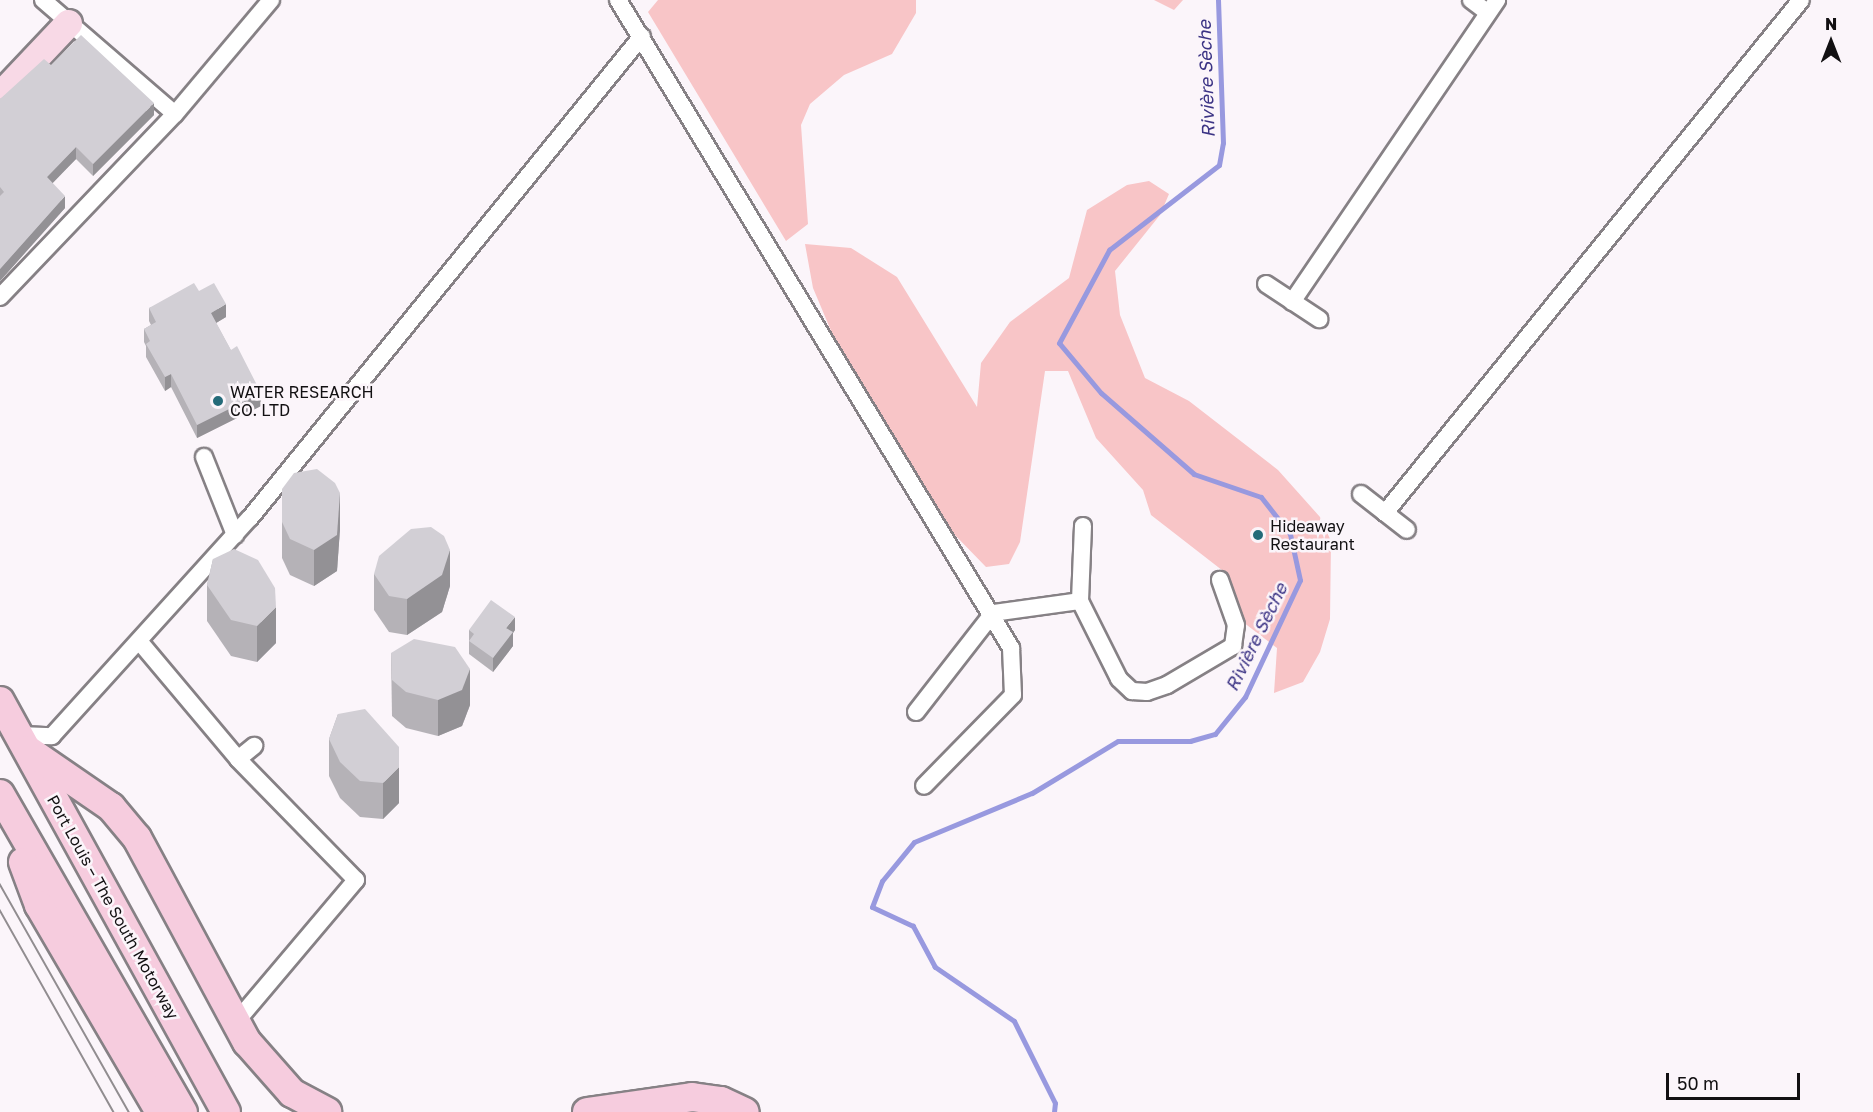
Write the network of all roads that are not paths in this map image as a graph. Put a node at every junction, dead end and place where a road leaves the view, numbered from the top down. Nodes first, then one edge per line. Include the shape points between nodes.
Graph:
1 (43, 0) edge
2 (271, 0) edge
3 (618, 0) edge
4 (1471, 0) edge
5 (1801, 0) edge
6 (1492, 6) edge
7 (68, 23) junction
8 (642, 36) junction
9 (0, 95) edge
10 (176, 114) junction
11 (1266, 284) dead end
12 (0, 297) edge
13 (1292, 302) junction
14 (1319, 319) dead end
15 (204, 457) dead end
16 (1361, 494) dead end
17 (1385, 513) junction
18 (1083, 526) dead end
19 (1407, 530) dead end
20 (235, 535) junction
21 (1220, 580) dead end
22 (1080, 601) junction
23 (993, 613) junction
24 (139, 641) junction
25 (0, 702) edge
26 (916, 712) dead end
27 (23, 742) junction
28 (254, 746) dead end
29 (238, 759) junction
30 (924, 786) dead end
31 (0, 794) edge
32 (0, 803) edge
33 (236, 1022) junction
34 (160, 1112) edge
35 (183, 1112) edge
36 (226, 1112) edge
37 (327, 1112) edge
38 (587, 1112) edge
39 (745, 1112) edge

1 - 7 street
2 - 10 street
3 - 8 street
4 - 6 street
5 - 17 street
6 - 13 street
7 - 9 main road
7 - 10 street
8 - 20 street
8 - 23 street
10 - 12 street
11 - 13 street
13 - 14 street
15 - 20 street
16 - 17 street
17 - 19 street
18 - 22 street
20 - 24 street
21 - 22 street via 1236,625 1233,646 1211,663 1147,693 1132,691 1119,679
22 - 23 street
23 - 26 street
23 - 30 street via 1016,665 1013,694
24 - 27 street via 52,736
24 - 29 street
25 - 27 highway, Port Louis – The South Motorway
27 - 33 highway via 111,807 137,838
27 - 36 highway, Port Louis – The South Motorway
28 - 29 street
29 - 33 street via 356,880
31 - 35 highway
32 - 34 highway via 39,905
33 - 37 highway via 292,1093
38 - 39 highway via 692,1097 721,1101

